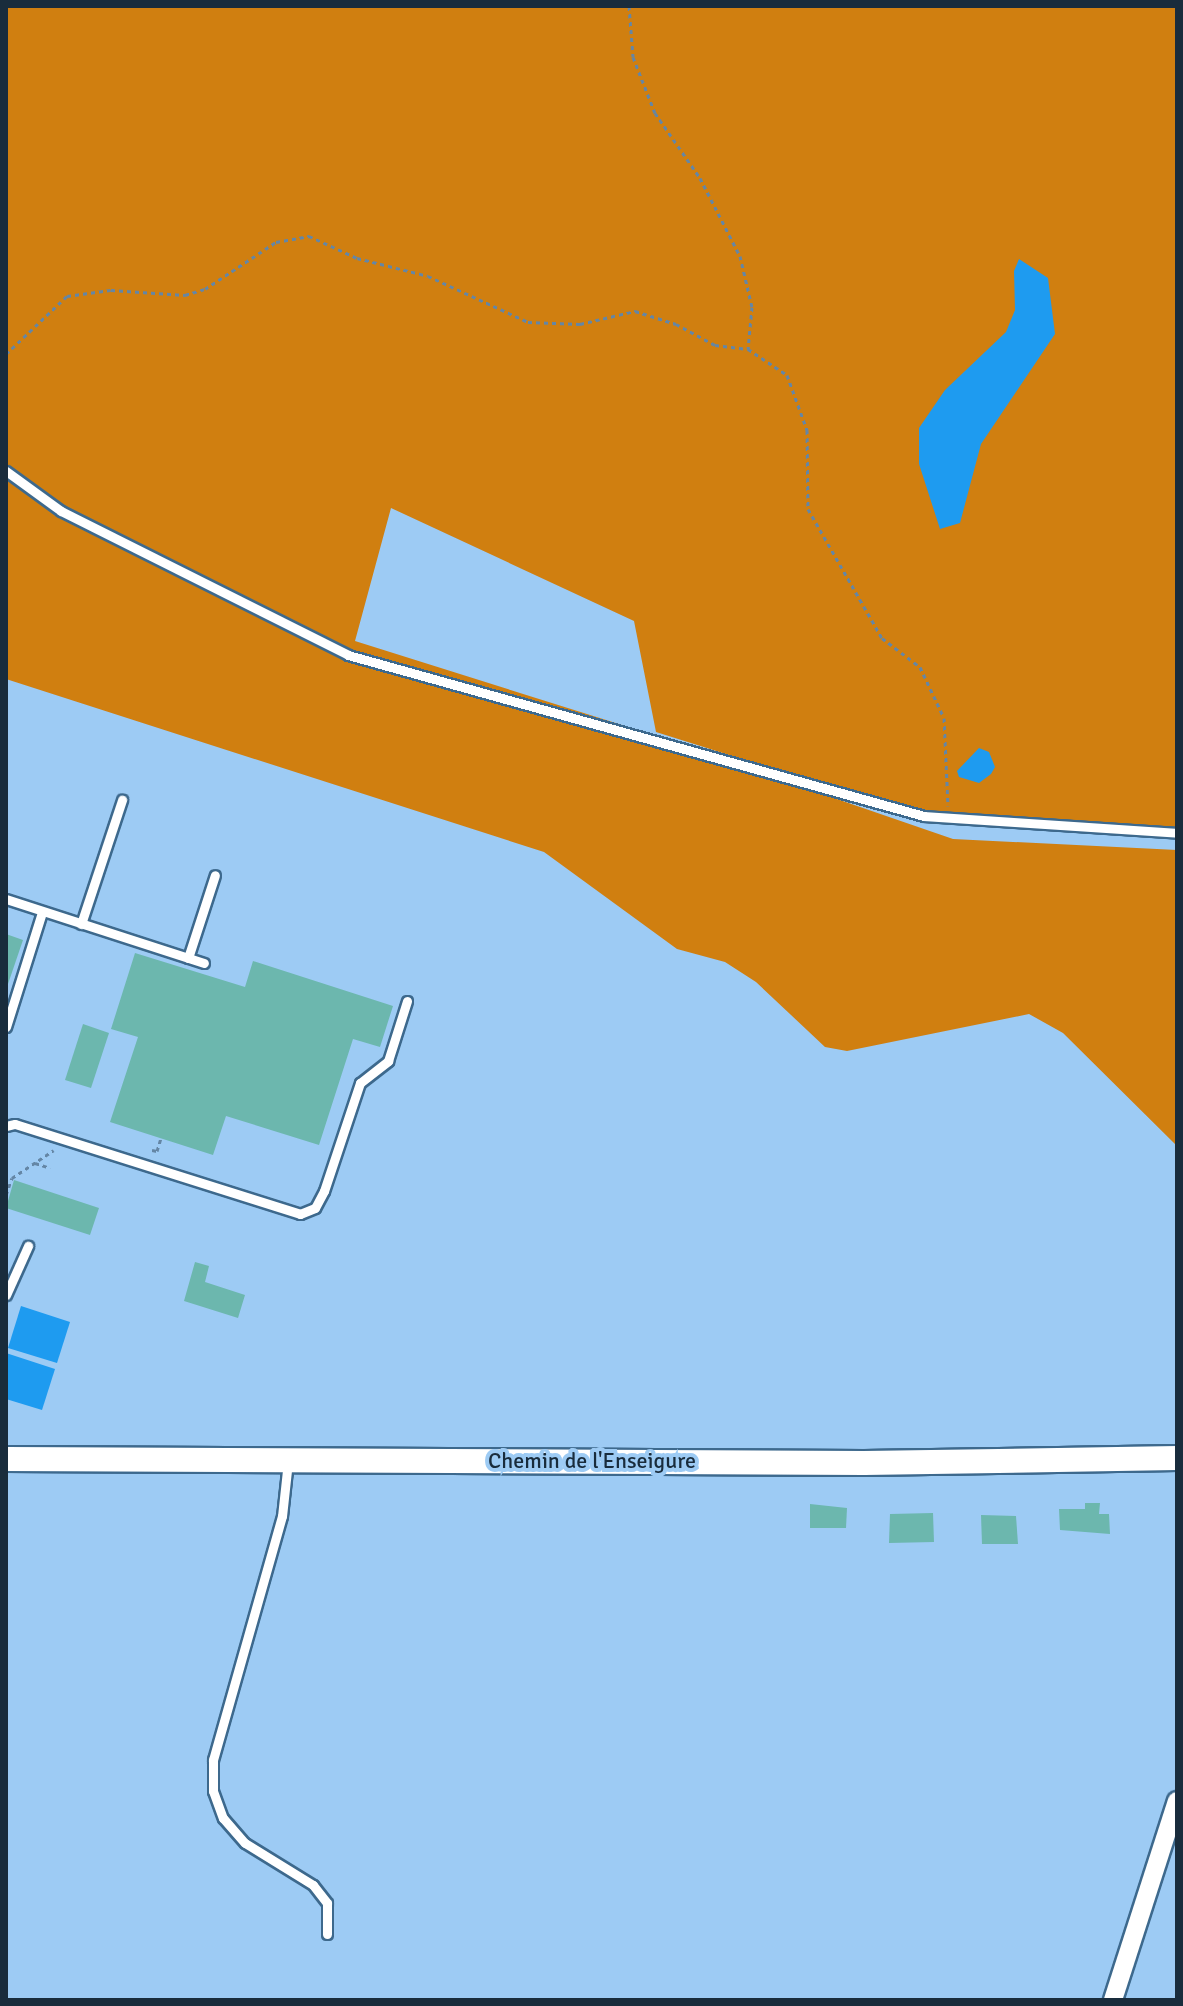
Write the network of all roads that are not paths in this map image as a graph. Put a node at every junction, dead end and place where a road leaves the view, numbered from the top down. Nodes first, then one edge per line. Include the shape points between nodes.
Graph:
1 (6, 471) edge
2 (122, 800) dead end
3 (1177, 833) edge
4 (215, 875) dead end
5 (6, 899) edge
6 (42, 912) junction
7 (81, 924) junction
8 (188, 958) junction
9 (204, 963) dead end
10 (407, 1001) dead end
11 (6, 1027) edge
12 (6, 1126) edge
13 (28, 1246) dead end
14 (6, 1295) edge
15 (1177, 1458) edge
16 (6, 1459) edge
17 (288, 1459) junction
18 (1177, 1801) edge
19 (327, 1934) dead end
20 (1113, 2000) edge

1 - 3 lane via 61,511 348,655 924,816
2 - 7 lane
4 - 8 lane
5 - 6 lane
6 - 7 lane
6 - 11 lane
7 - 8 lane
8 - 9 lane
10 - 12 lane via 388,1061 360,1083 324,1191 315,1208 300,1214 15,1124
13 - 14 lane
15 - 17 street, Chemin de l'Enseigure via 864,1463
16 - 17 street, Chemin de l'Enseigure
17 - 19 lane via 282,1516 213,1760 213,1791 223,1818 245,1843 313,1885 327,1903
18 - 20 street

